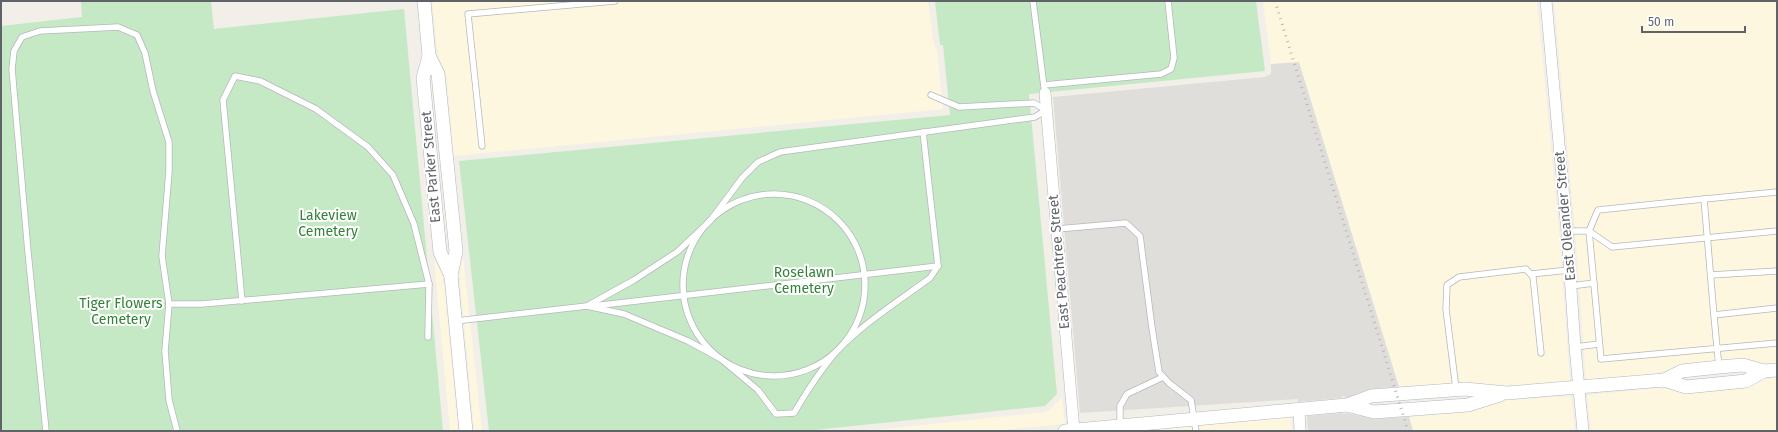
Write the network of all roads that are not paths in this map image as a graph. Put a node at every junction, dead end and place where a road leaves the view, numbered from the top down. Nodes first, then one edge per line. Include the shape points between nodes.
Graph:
1 (424, 1) edge
2 (615, 1) edge
3 (1033, 1) edge
4 (1168, 1) edge
5 (1546, 1) edge
6 (1044, 89) junction
7 (930, 95) dead end
8 (1046, 110) junction
9 (924, 132) junction
10 (482, 146) dead end
11 (1777, 192) edge
12 (1704, 199) junction
13 (710, 221) junction
14 (1057, 229) junction
15 (1567, 231) junction
16 (1589, 231) junction
17 (1777, 231) edge
18 (1707, 237) junction
19 (938, 266) junction
20 (1569, 270) junction
21 (1777, 271) edge
22 (1531, 274) junction
23 (865, 275) junction
24 (1711, 275) junction
25 (1594, 283) junction
26 (429, 284) junction
27 (1571, 286) junction
28 (684, 295) junction
29 (242, 301) junction
30 (169, 304) junction
31 (587, 306) junction
32 (1777, 308) edge
33 (1714, 315) junction
34 (455, 321) junction
35 (428, 337) dead end
36 (1777, 343) edge
37 (1600, 344) junction
38 (1575, 348) junction
39 (1717, 349) junction
40 (838, 350) junction
41 (1541, 353) dead end
42 (721, 359) junction
43 (1719, 367) junction
44 (1777, 370) edge
45 (1764, 371) junction
46 (1163, 377) junction
47 (1664, 380) junction
48 (1578, 388) junction
49 (1456, 390) junction
50 (1507, 393) junction
51 (1347, 405) junction
52 (1298, 410) junction
53 (1195, 425) edge
54 (1120, 426) junction
55 (1144, 427) edge
56 (1095, 430) edge
57 (46, 431) edge
58 (177, 431) edge
59 (466, 431) edge
60 (1070, 431) edge
61 (1300, 431) edge
62 (1583, 431) edge

1 - 34 street, East Parker Street via 429,56 423,78 440,252 451,276
2 - 10 lane via 468,14
3 - 6 lane
4 - 6 lane via 1174,58 1171,68 1161,74
5 - 15 street, East Oleander Street
6 - 8 street, East Peachtree Street
7 - 8 lane via 959,107 1034,102
8 - 9 lane via 1035,117
8 - 14 street, East Peachtree Street
9 - 13 lane via 780,152 758,162 742,178
9 - 19 lane
11 - 12 lane
12 - 16 lane via 1598,210
12 - 18 lane
13 - 23 lane via 733,203 761,195 790,195 817,205 840,222 857,247
13 - 28 lane via 694,243 689,256 685,268
13 - 31 lane via 677,252
14 - 46 lane via 1126,223 1140,236 1159,372
14 - 60 street, East Peachtree Street
15 - 16 lane
15 - 20 street, East Oleander Street
16 - 18 lane via 1612,247
16 - 25 lane
17 - 18 lane
18 - 24 lane
19 - 23 lane
19 - 40 lane via 930,278 859,331
20 - 22 lane
20 - 27 street, East Oleander Street
21 - 24 lane
22 - 41 lane
22 - 49 lane via 1526,269 1459,277 1447,285 1446,309
23 - 28 lane
23 - 40 lane via 864,302 855,328
24 - 33 lane
25 - 27 lane
25 - 37 lane
26 - 29 lane
26 - 29 lane via 414,224 393,175 368,147 316,109 260,80 235,76 223,100
26 - 35 lane
27 - 38 street, East Oleander Street
28 - 31 lane
28 - 42 lane via 690,320 703,342
29 - 30 lane
30 - 57 lane via 162,256 169,142 153,91 145,53 137,35 118,27 40,31 22,37 14,51 12,69
30 - 58 lane via 165,351 169,400
31 - 34 lane
31 - 42 lane via 624,314 688,341
32 - 33 lane
33 - 39 lane
34 - 59 street, East Parker Street
36 - 39 lane
37 - 38 lane
37 - 39 lane via 1601,359
38 - 48 street, East Oleander Street
39 - 43 lane
40 - 42 lane via 818,365 794,374 769,376 744,371
40 - 42 lane via 810,385 794,412 776,414 758,390
43 - 45 street via 1743,365
43 - 47 street via 1682,371
44 - 45 street
45 - 47 street via 1746,381 1686,387
46 - 53 lane via 1191,400
46 - 54 lane via 1127,394 1120,406
47 - 48 street
48 - 50 street
48 - 62 street, East Oleander Street
49 - 50 street
49 - 51 street via 1371,396
50 - 51 street via 1468,405 1402,410 1374,412
51 - 52 street
52 - 53 street
52 - 61 street
53 - 55 street
54 - 55 street
54 - 56 street
56 - 60 street

